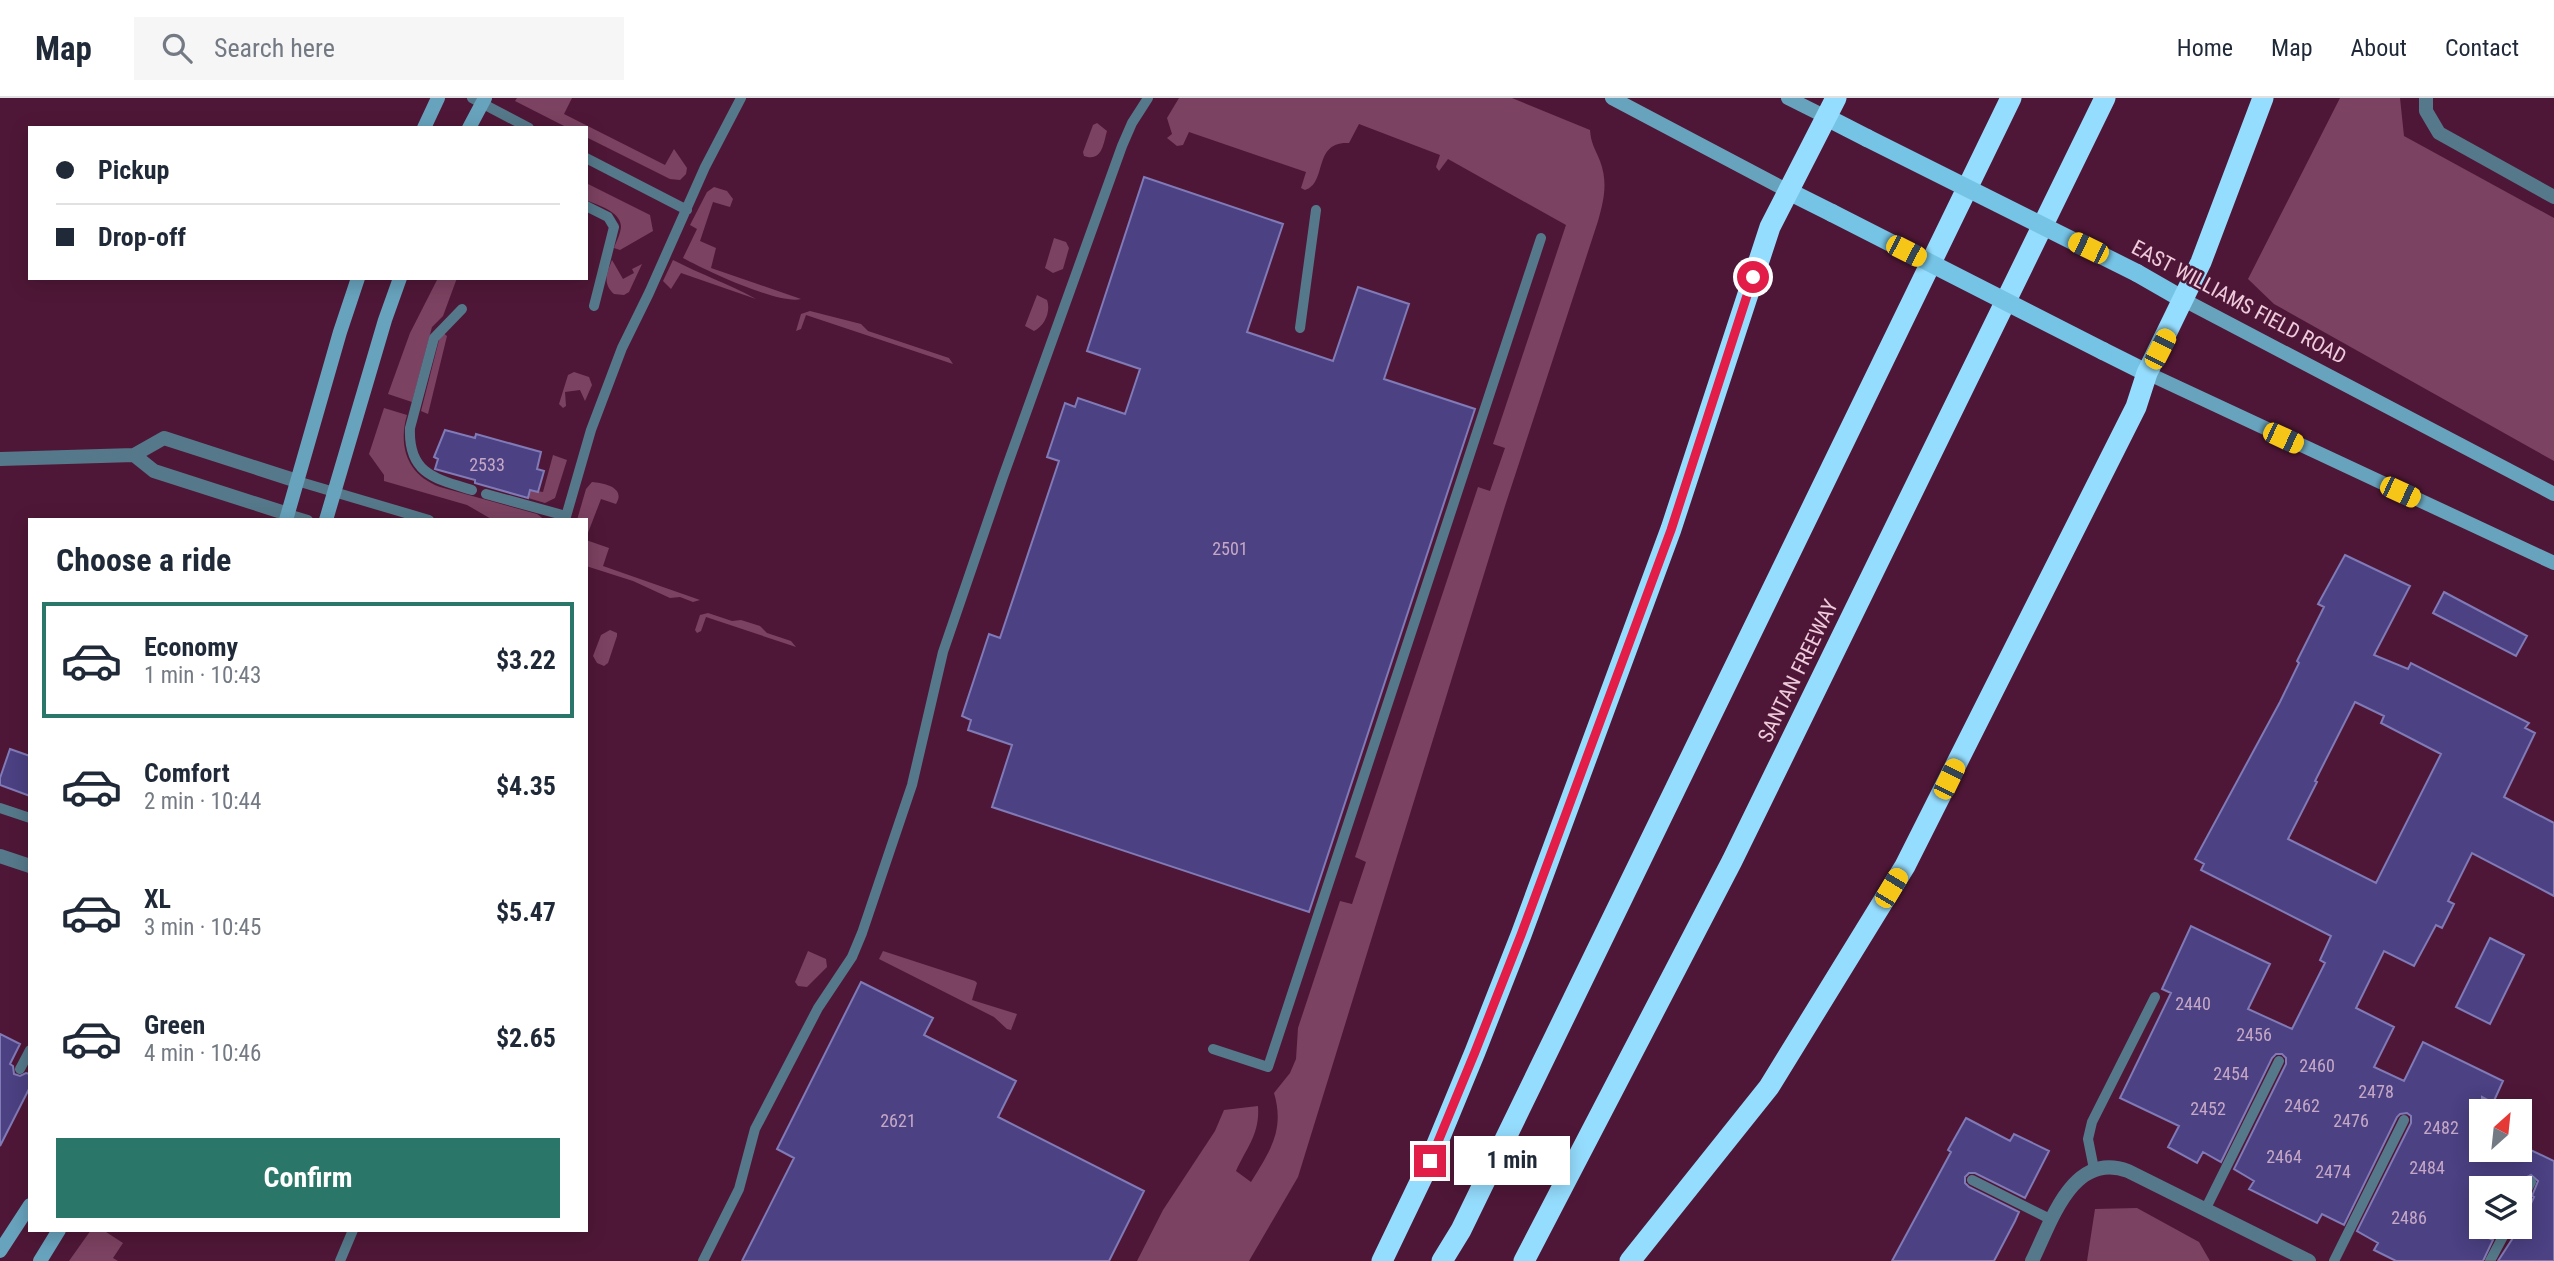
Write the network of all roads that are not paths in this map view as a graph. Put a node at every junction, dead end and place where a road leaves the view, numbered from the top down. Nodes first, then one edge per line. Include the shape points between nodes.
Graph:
1 (438, 98) edge
2 (741, 98) edge
3 (1148, 98) edge
4 (1612, 98) edge
5 (1788, 98) edge
6 (2011, 98) edge
7 (2105, 98) edge
8 (2263, 98) edge
9 (2426, 98) edge
10 (479, 100) edge
11 (1831, 107) edge
12 (425, 126) edge
13 (470, 126) edge
14 (525, 126) edge
15 (588, 159) edge
16 (1788, 191) junction
17 (2554, 197) edge
18 (588, 207) edge
19 (687, 210) junction
20 (1316, 210) dead end
21 (1541, 238) dead end
22 (357, 280) edge
23 (399, 280) edge
24 (2184, 300) junction
25 (594, 306) dead end
26 (462, 309) dead end
27 (1300, 328) dead end
28 (2147, 373) junction
29 (134, 455) junction
30 (0, 460) edge
31 (297, 481) junction
32 (472, 490) dead end
33 (334, 492) junction
34 (486, 494) dead end
35 (2554, 494) edge
36 (287, 517) edge
37 (327, 518) edge
38 (422, 518) edge
39 (565, 518) edge
40 (2554, 563) edge
41 (0, 808) edge
42 (28, 817) edge
43 (0, 856) edge
44 (28, 865) edge
45 (2155, 997) dead end
46 (1213, 1049) dead end
47 (28, 1054) edge
48 (2279, 1061) dead end
49 (20, 1069) dead end
50 (2404, 1120) dead end
51 (2094, 1169) junction
52 (1972, 1180) dead end
53 (28, 1208) edge
54 (2205, 1210) junction
55 (2052, 1220) junction
56 (59, 1232) edge
57 (352, 1232) edge
58 (2502, 1239) edge
59 (0, 1251) edge
60 (40, 1261) edge
61 (340, 1261) edge
62 (703, 1261) edge
63 (1382, 1261) edge
64 (1442, 1261) edge
65 (1524, 1261) edge
66 (1630, 1261) edge
67 (2032, 1261) edge
68 (2309, 1261) edge
69 (2334, 1261) edge
70 (2490, 1261) edge

1 - 12 main road
2 - 19 lane
3 - 62 lane via 1118,157 982,537 943,653 912,785 862,933 755,1129 739,1189
4 - 16 main road
5 - 11 main road, EAST WILLIAMS FIELD ROAD
6 - 64 highway via 1468,1217
7 - 65 highway, SANTAN FREEWAY via 1732,861
8 - 24 highway
9 - 17 street via 2426,111 2439,134
10 - 13 main road
10 - 14 lane
11 - 16 highway
11 - 24 main road, EAST WILLIAMS FIELD ROAD, bridge via 1867,138
15 - 19 lane
16 - 28 main road, bridge
16 - 63 highway via 1770,227 1671,530 1521,935 1430,1161
18 - 25 lane via 607,217 614,227
19 - 39 lane via 612,372
20 - 27 lane
21 - 46 lane via 1268,1067
22 - 31 main road
23 - 33 main road
24 - 28 highway
24 - 35 main road, EAST WILLIAMS FIELD ROAD
26 - 32 lane via 434,338 410,442 416,461 427,473
28 - 40 main road
28 - 66 highway via 2136,407 1905,866 1769,1087
29 - 30 street
29 - 31 street via 164,438
29 - 36 street via 154,471
31 - 33 lane
31 - 36 main road
33 - 37 main road
33 - 38 lane
34 - 39 lane
41 - 42 lane
43 - 44 street
45 - 51 lane via 2092,1122 2088,1139
47 - 49 lane
48 - 54 lane
50 - 69 lane
51 - 54 street via 2124,1170
51 - 55 street via 2067,1192
52 - 55 lane
53 - 59 main road
54 - 68 street
55 - 67 street
56 - 60 main road
57 - 61 lane
58 - 70 lane

